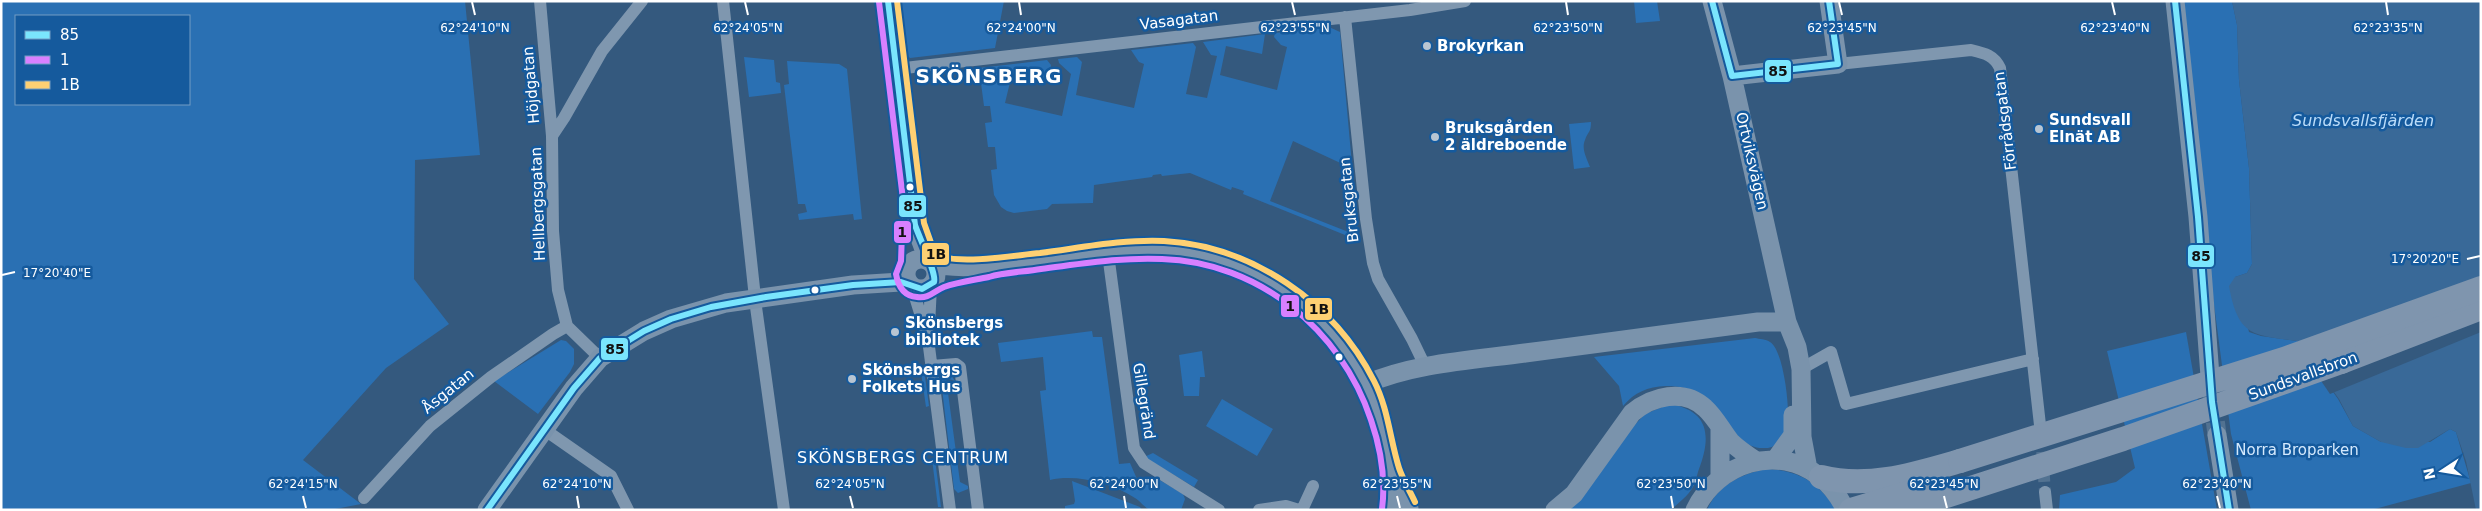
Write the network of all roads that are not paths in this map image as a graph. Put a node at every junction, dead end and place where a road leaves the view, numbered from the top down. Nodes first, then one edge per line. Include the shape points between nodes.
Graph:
1 (540, 1) edge
2 (642, 1) edge
3 (723, 1) edge
4 (888, 1) edge
5 (1465, 1) edge
6 (1712, 1) edge
7 (1829, 1) edge
8 (2175, 1) edge
9 (1345, 17) junction
10 (1838, 64) junction
11 (896, 69) junction
12 (1732, 76) junction
13 (552, 136) junction
14 (1108, 254) junction
15 (987, 268) junction
16 (916, 271) junction
17 (932, 284) junction
18 (2481, 289) edge
19 (755, 298) junction
20 (2481, 308) edge
21 (1788, 322) junction
22 (567, 326) junction
23 (928, 339) junction
24 (600, 358) junction
25 (2033, 358) junction
26 (2341, 362) junction
27 (932, 366) junction
28 (1426, 368) junction
29 (1801, 369) junction
30 (2210, 376) tunnel mouth
31 (1366, 384) junction
32 (1720, 428) junction
33 (545, 430) junction
34 (2041, 434) tunnel mouth
35 (2217, 438) tunnel mouth
36 (1775, 460) junction
37 (1756, 461) junction
38 (1815, 473) junction
39 (1720, 477) junction
40 (1313, 486) dead end
41 (2045, 492) tunnel mouth
42 (364, 498) dead end
43 (1402, 509) edge
44 (487, 510) edge
45 (628, 510) edge
46 (784, 510) edge
47 (950, 510) edge
48 (978, 510) edge
49 (1218, 510) edge
50 (1259, 510) edge
51 (1300, 510) edge
52 (1555, 510) edge
53 (1695, 510) edge
54 (1846, 510) edge
55 (1851, 510) edge
56 (1903, 510) edge
57 (1945, 510) edge
58 (2047, 510) edge
59 (2230, 510) edge

1 - 13 street, Höjdgatan
2 - 13 street, Hellbergsgatan via 602,51
3 - 19 street
4 - 11 street
5 - 9 street, Vasagatan
6 - 12 street, Ortviksvägen
7 - 10 street
8 - 30 street via 2198,217
9 - 11 street, Vasagatan
9 - 28 street, Bruksgatan via 1373,263 1378,279
10 - 12 street, Förrådsgatan
10 - 25 street, Förrådsgatan via 1971,50 1996,60 2000,68
11 - 16 street via 915,224
12 - 21 street, Ortviksvägen
13 - 22 street, Hellbergsgatan via 553,231 558,290
14 - 15 street
14 - 31 street via 1161,250 1199,254 1255,275 1299,300 1313,313 1332,333
14 - 49 street, Gillegränd via 1134,448 1144,464
15 - 16 street via 973,265
15 - 17 street
16 - 17 street via 936,272
16 - 19 street via 853,285
16 - 23 street
17 - 23 street
18 - 38 highway, bridge via 2284,359 1914,474 1871,481 1834,480
18 - 55 highway, Sundsvallsbron, bridge via 2283,367 2018,458
19 - 24 street via 711,306 670,320 644,331
19 - 46 street
20 - 26 highway, Sundsvallsbron
21 - 28 street via 1749,323
21 - 29 street, Ortviksvägen
21 - 36 street, Ortviksvägen via 1786,349 1793,402 1792,435
22 - 24 street
22 - 42 street, Åsgatan via 451,408 430,426
23 - 27 street
24 - 33 street
25 - 29 street via 1846,404 1832,352
25 - 34 street, Förrådsgatan
26 - 56 highway, Sundsvallsbron, bridge via 2123,439
26 - 57 highway, bridge via 2266,401 2213,422 2127,453
27 - 47 street
27 - 48 street via 956,364 960,367
28 - 31 street
29 - 38 street, Ortviksvägen via 1802,437
31 - 43 street via 1374,402
32 - 37 street via 1732,443
32 - 39 street
32 - 52 street via 1695,401 1655,398 1643,404 1622,424 1574,494
33 - 44 street
33 - 45 street via 611,476
35 - 59 street
36 - 37 street
36 - 38 street
37 - 39 street
38 - 54 street via 1836,492
39 - 53 street via 1704,493
40 - 51 street
41 - 58 street
50 - 51 street via 1286,506

